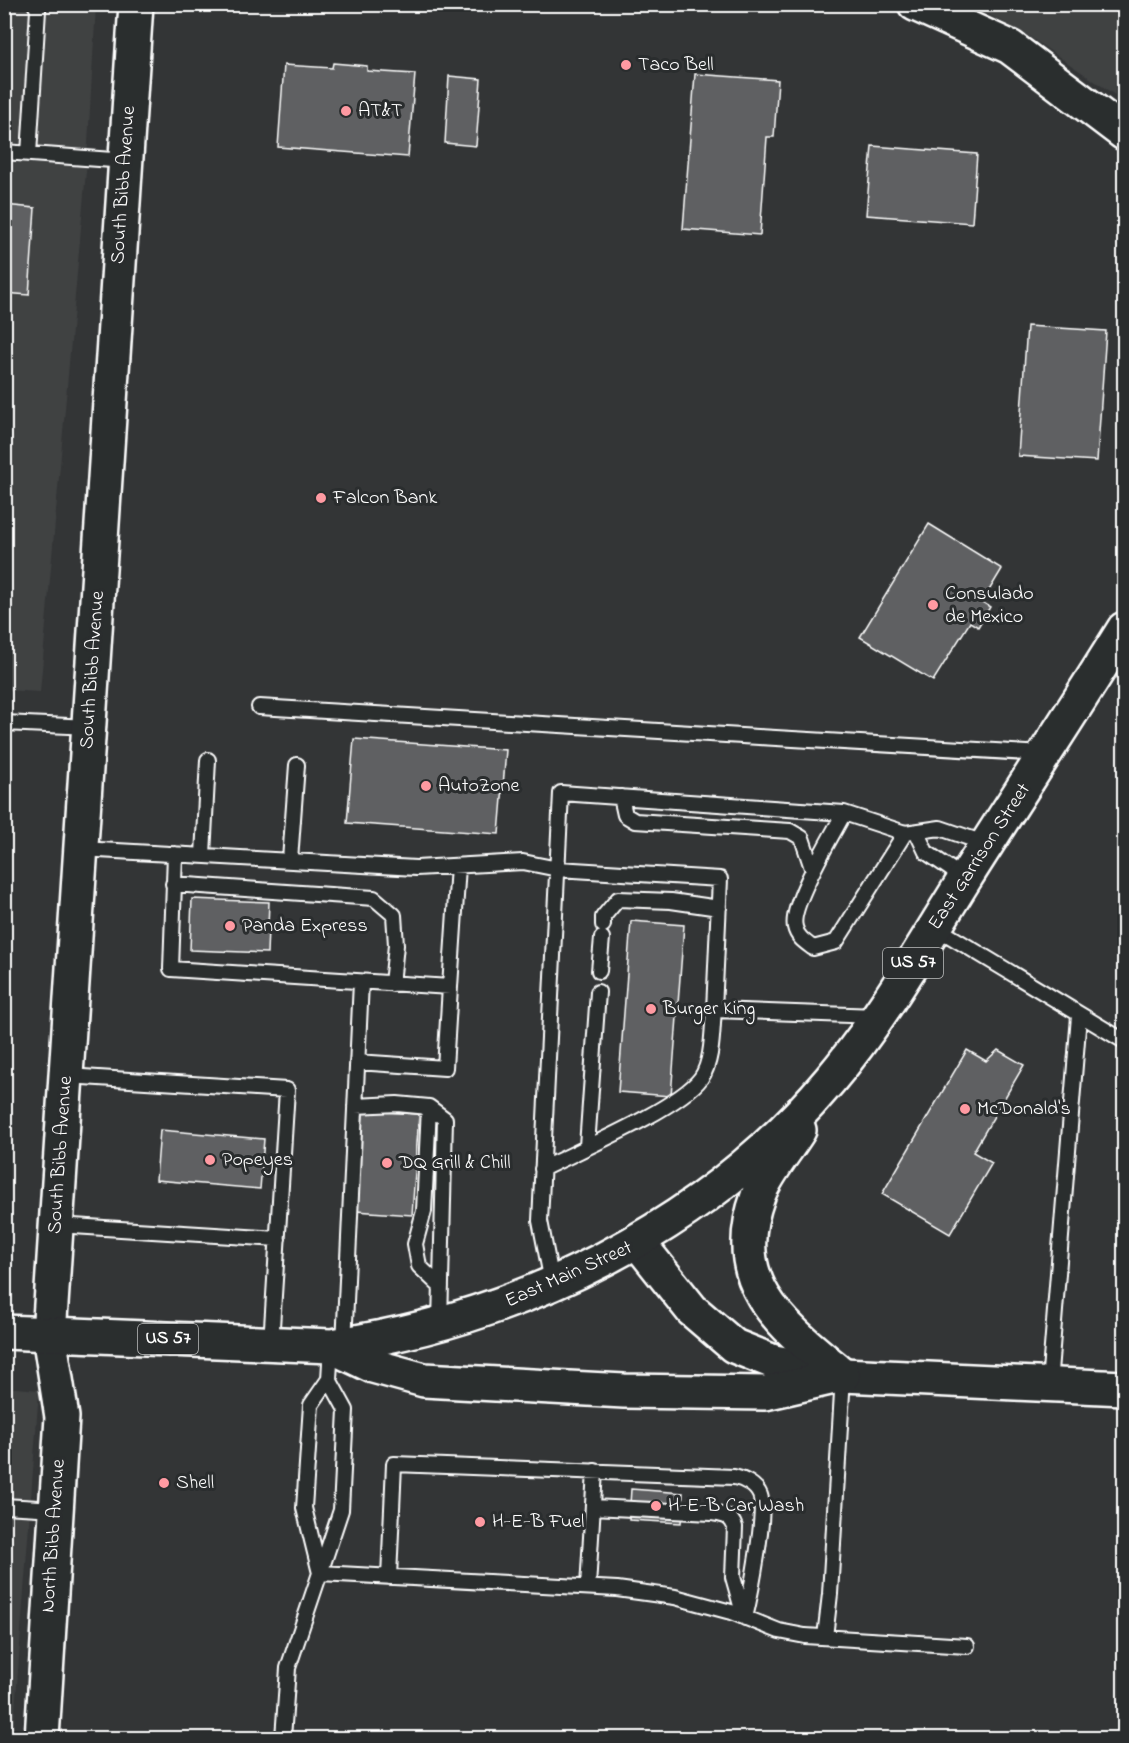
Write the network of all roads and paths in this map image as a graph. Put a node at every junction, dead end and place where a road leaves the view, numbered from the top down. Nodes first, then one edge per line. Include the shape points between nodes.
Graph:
1 (35, 4) edge
2 (136, 4) edge
3 (915, 4) edge
4 (1125, 133) edge
5 (4, 152) edge
6 (29, 154) junction
7 (126, 161) junction
8 (1125, 629) edge
9 (259, 707) dead end
10 (4, 723) edge
11 (90, 727) junction
12 (1046, 754) junction
13 (208, 760) dead end
14 (297, 765) dead end
15 (621, 797) junction
16 (844, 813) junction
17 (911, 833) junction
18 (987, 844) junction
19 (81, 849) junction
20 (175, 854) junction
21 (202, 855) junction
22 (290, 860) junction
23 (458, 866) junction
24 (558, 869) junction
25 (813, 871) junction
26 (965, 879) junction
27 (173, 884) junction
28 (719, 908) junction
29 (935, 927) junction
30 (599, 971) dead end
31 (362, 982) junction
32 (392, 984) junction
33 (450, 987) junction
34 (598, 992) dead end
35 (714, 1010) junction
36 (876, 1016) junction
37 (1079, 1016) junction
38 (1125, 1041) edge
39 (357, 1062) junction
40 (67, 1076) junction
41 (830, 1080) junction
42 (355, 1106) junction
43 (429, 1107) junction
44 (587, 1146) junction
45 (542, 1169) junction
46 (57, 1225) junction
47 (278, 1239) junction
48 (637, 1241) junction
49 (552, 1284) junction
50 (441, 1287) junction
51 (440, 1325) junction
52 (4, 1332) edge
53 (50, 1335) junction
54 (271, 1343) junction
55 (338, 1345) junction
56 (843, 1375) junction
57 (329, 1379) junction
58 (1049, 1384) junction
59 (1125, 1388) edge
60 (595, 1472) junction
61 (4, 1506) edge
62 (592, 1507) junction
63 (56, 1509) junction
64 (320, 1573) junction
65 (389, 1577) junction
66 (588, 1587) junction
67 (745, 1618) junction
68 (825, 1637) junction
69 (967, 1646) dead end
70 (42, 1738) edge
71 (283, 1738) edge

1 - 6 lane via 38,10
2 - 7 main road, South Bibb Avenue
3 - 4 main road via 1011,47
5 - 6 lane
6 - 7 lane
7 - 11 main road, South Bibb Avenue
8 - 12 main road, East Garrison Street / US 57
9 - 12 lane
10 - 11 lane
11 - 19 main road, South Bibb Avenue
12 - 18 main road, East Garrison Street / US 57
13 - 21 lane
14 - 22 lane
15 - 16 lane
15 - 24 lane via 561,793
15 - 25 lane via 625,815 636,821 790,831 802,837
16 - 17 lane
16 - 25 lane
17 - 18 lane via 940,828
17 - 25 lane via 836,942 813,948 799,937 794,926 797,907
17 - 26 lane via 926,852
18 - 26 main road, East Garrison Street / US 57
19 - 20 lane
19 - 40 main road, South Bibb Avenue
20 - 21 lane
20 - 27 lane
21 - 22 lane
22 - 23 lane via 416,868
23 - 24 lane via 523,862
23 - 33 lane
24 - 28 lane via 720,879
24 - 45 lane
26 - 29 main road, East Garrison Street / US 57
27 - 31 lane via 171,969
27 - 32 lane via 374,898 394,915
28 - 30 lane via 618,899 603,917
28 - 35 lane
29 - 36 main road, East Garrison Street / US 57
29 - 37 lane
31 - 32 lane
31 - 39 lane
32 - 33 lane
33 - 39 lane via 445,1068
34 - 44 lane
35 - 36 lane
35 - 44 lane via 702,1076 684,1096
36 - 41 main road, East Garrison Street / US 57
37 - 38 lane
37 - 58 lane
39 - 42 lane
40 - 46 main road, South Bibb Avenue
40 - 47 lane via 287,1090
41 - 48 main road, East Garrison Street / US 57 via 775,1137 714,1191
41 - 56 main road via 758,1195 749,1231 751,1265 758,1290 780,1321
42 - 43 lane
42 - 55 lane
43 - 50 lane via 445,1119
43 - 50 lane via 424,1211 415,1244 419,1266
44 - 45 lane
45 - 49 lane via 540,1221
46 - 47 lane
46 - 53 main road, South Bibb Avenue
47 - 54 lane
48 - 49 main road, East Main Street / US 57
48 - 56 main road, East Main Street via 692,1310 734,1346 774,1362
49 - 51 main road, East Main Street / US 57
50 - 51 lane
51 - 55 main road, East Main Street / US 57
52 - 53 main road, East Main Street / US 57
53 - 54 main road, East Main Street / US 57
53 - 63 main road, North Bibb Avenue via 62,1417
54 - 55 main road, East Main Street / US 57
55 - 56 main road via 373,1365 424,1380 624,1391 765,1393
55 - 57 lane
56 - 58 main road, East Main Street
56 - 68 lane
57 - 64 lane via 311,1405 304,1508
57 - 64 lane via 346,1410 341,1510
58 - 59 main road, East Main Street
60 - 62 lane
60 - 65 lane via 394,1464
60 - 67 lane via 734,1477 755,1487 761,1502 754,1581
61 - 63 lane
62 - 66 lane
62 - 67 lane via 712,1513 733,1520 733,1577
63 - 70 main road, North Bibb Avenue
64 - 65 lane
64 - 71 lane via 288,1668
65 - 66 lane
66 - 67 lane via 675,1597
67 - 68 lane via 778,1631
68 - 69 lane

